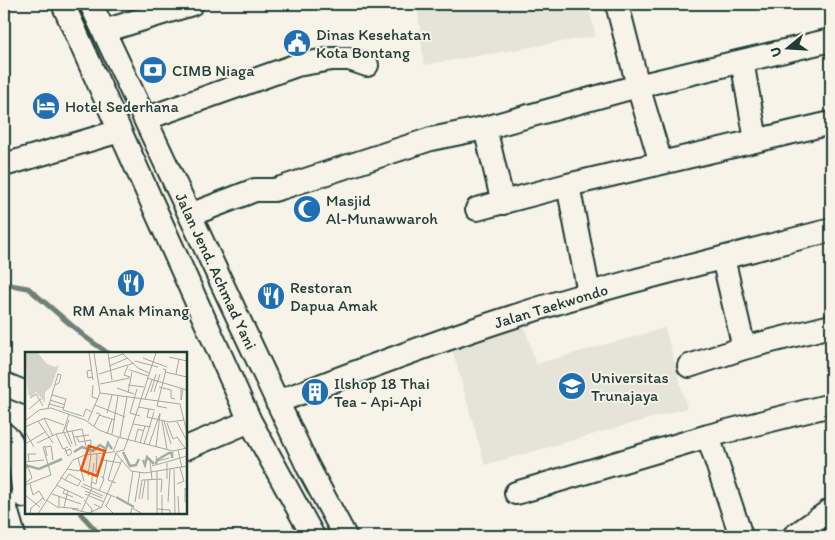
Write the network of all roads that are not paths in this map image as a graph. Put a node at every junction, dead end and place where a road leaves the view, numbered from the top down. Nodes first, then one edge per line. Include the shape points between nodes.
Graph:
1 (91, 4) edge
2 (192, 4) edge
3 (617, 4) edge
4 (72, 6) edge
5 (831, 40) edge
6 (108, 41) junction
7 (88, 60) junction
8 (742, 61) junction
9 (367, 65) dead end
10 (638, 86) junction
11 (144, 119) junction
12 (831, 123) edge
13 (485, 128) junction
14 (120, 130) junction
15 (756, 140) junction
16 (661, 163) junction
17 (4, 165) edge
18 (568, 185) junction
19 (503, 203) junction
20 (477, 209) dead end
21 (190, 215) junction
22 (831, 230) edge
23 (723, 258) junction
24 (589, 294) junction
25 (831, 326) edge
26 (744, 348) junction
27 (690, 366) dead end
28 (4, 384) edge
29 (25, 393) edge
30 (277, 402) junction
31 (831, 405) edge
32 (250, 421) junction
33 (4, 434) edge
34 (708, 436) junction
35 (188, 447) edge
36 (516, 493) dead end
37 (15, 499) edge
38 (831, 510) edge
39 (14, 536) edge
40 (313, 536) edge
41 (345, 536) edge
42 (741, 536) edge
43 (794, 536) edge

1 - 6 street, Jalan Jend. Achmad Yani
2 - 6 street
3 - 10 street
4 - 7 street, Jalan Jend. Achmad Yani
5 - 8 street
6 - 7 street
6 - 11 street, Jalan Jend. Achmad Yani
7 - 14 street, Jalan Jend. Achmad Yani
8 - 10 street
8 - 15 street
9 - 11 street via 349,59 332,59 297,65
10 - 13 street
10 - 16 street
11 - 21 street, Jalan Jend. Achmad Yani
12 - 15 street
13 - 19 street
13 - 21 street via 431,139 274,190 255,190
14 - 17 street
14 - 32 street, Jalan Jend. Achmad Yani
15 - 16 street
16 - 18 street
18 - 19 street
18 - 24 street
19 - 20 street
21 - 30 street, Jalan Jend. Achmad Yani
22 - 23 street, Jalan Taekwondo
23 - 24 street, Jalan Taekwondo
23 - 26 street
24 - 30 street, Jalan Taekwondo via 395,357
25 - 26 street
26 - 27 street
28 - 29 street
30 - 41 street, Jalan Jend. Achmad Yani
31 - 34 street
32 - 35 street
32 - 40 street, Jalan Jend. Achmad Yani
33 - 37 street via 16,450
34 - 36 street
34 - 42 street
37 - 39 street
38 - 43 street

